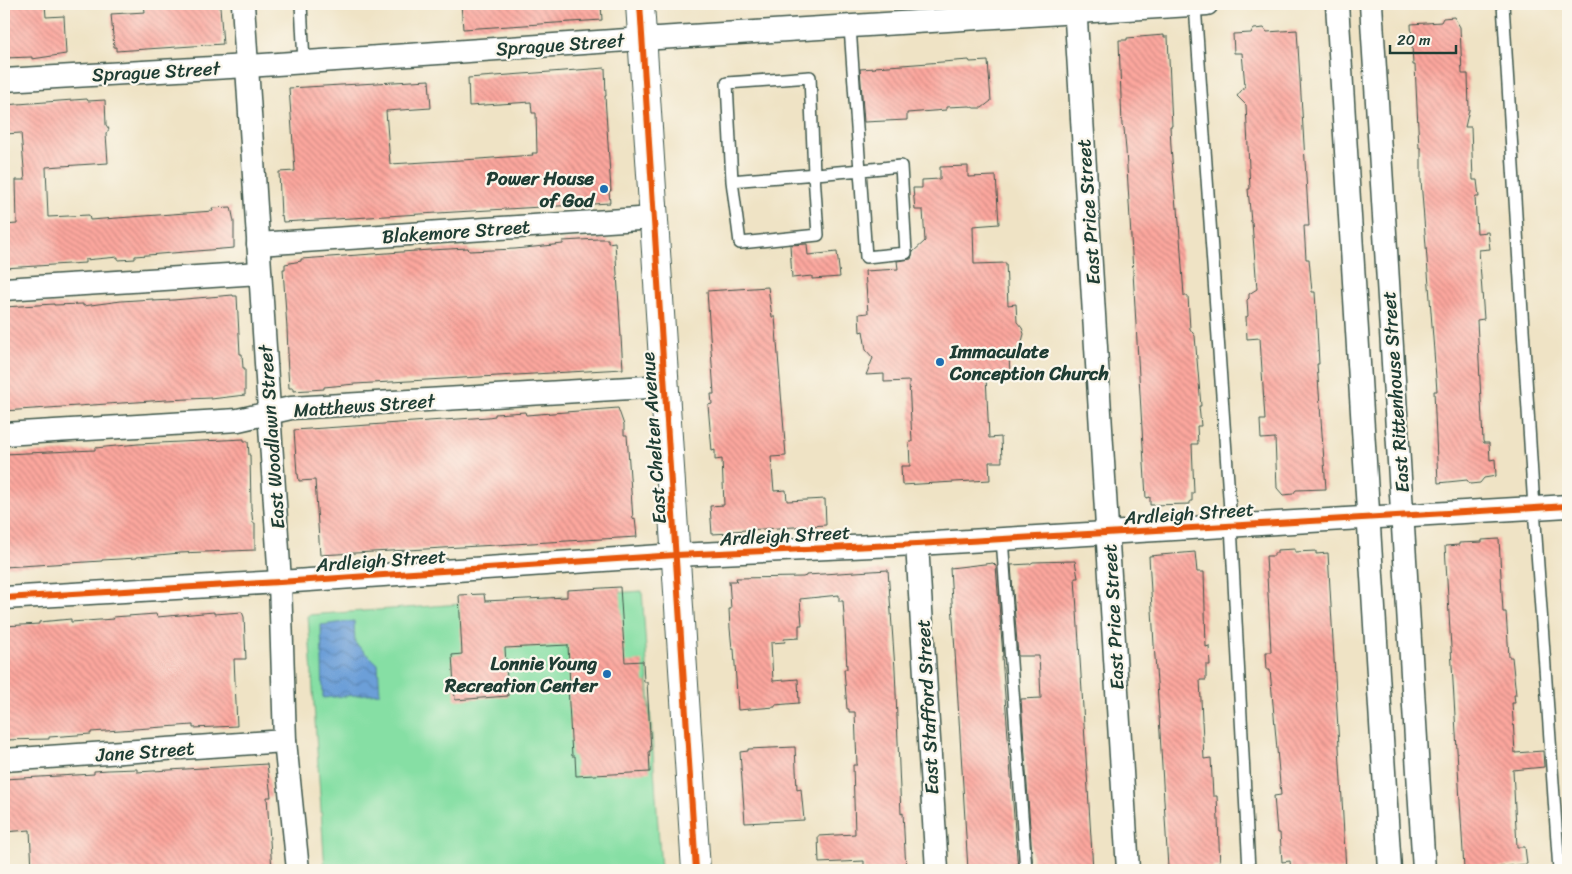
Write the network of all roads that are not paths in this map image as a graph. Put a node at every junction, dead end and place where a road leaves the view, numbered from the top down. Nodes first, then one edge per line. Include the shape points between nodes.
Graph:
1 (243, 4) edge
2 (301, 4) edge
3 (640, 4) edge
4 (1202, 4) edge
5 (1337, 4) edge
6 (1370, 4) edge
7 (1503, 4) edge
8 (1075, 8) edge
9 (982, 11) edge
10 (903, 14) edge
11 (850, 27) junction
12 (642, 39) junction
13 (304, 62) junction
14 (247, 66) junction
15 (4, 80) edge
16 (861, 170) junction
17 (814, 174) junction
18 (732, 181) junction
19 (654, 218) junction
20 (258, 244) junction
21 (260, 273) junction
22 (4, 289) edge
23 (665, 386) junction
24 (269, 413) junction
25 (4, 434) edge
26 (1568, 506) edge
27 (1534, 508) junction
28 (1402, 516) junction
29 (1368, 518) junction
30 (1231, 525) junction
31 (1108, 533) junction
32 (1002, 538) junction
33 (917, 544) junction
34 (676, 555) junction
35 (280, 582) junction
36 (4, 598) edge
37 (285, 741) junction
38 (4, 760) edge
39 (298, 870) edge
40 (696, 870) edge
41 (936, 870) edge
42 (1026, 870) edge
43 (1128, 870) edge
44 (1249, 870) edge
45 (1390, 870) edge
46 (1424, 870) edge
47 (1559, 870) edge

1 - 14 street, East Woodlawn Street
2 - 13 lane
3 - 12 street, East Chelten Avenue
4 - 8 street, Sprague Street
4 - 30 lane
5 - 29 street, East Rittenhouse Street
6 - 28 street, East Rittenhouse Street
7 - 27 lane
8 - 9 street, Sprague Street
8 - 31 street, East Price Street
9 - 10 street, Sprague Street
10 - 11 street, Sprague Street
11 - 12 street, Sprague Street
11 - 16 lane
12 - 13 street, Sprague Street
12 - 19 street, East Chelten Avenue
13 - 14 street, Sprague Street
14 - 15 street, Sprague Street
14 - 20 street, East Woodlawn Street
16 - 16 lane via 866,257 906,253 901,166
16 - 17 lane
17 - 18 lane
17 - 18 lane via 818,235 740,243
17 - 18 lane via 810,77 726,84
19 - 20 street, Blakemore Street
19 - 23 street, East Chelten Avenue
20 - 21 street, East Woodlawn Street
21 - 22 street
21 - 24 street, East Woodlawn Street
23 - 24 street, Matthews Street via 291,408
23 - 34 street, East Chelten Avenue
24 - 25 street, Matthews Street via 238,420
24 - 35 street, East Woodlawn Street
26 - 27 street, Ardleigh Street
27 - 28 street, Ardleigh Street
27 - 47 lane
28 - 29 street, Ardleigh Street
28 - 46 street, East Rittenhouse Street
29 - 30 street, Ardleigh Street
29 - 45 street, East Rittenhouse Street
30 - 31 street, Ardleigh Street
30 - 44 lane
31 - 32 street, Ardleigh Street
31 - 43 street, East Price Street
32 - 33 street, Ardleigh Street
32 - 42 lane
33 - 34 street, Ardleigh Street
33 - 41 street, East Stafford Street
34 - 35 street, Ardleigh Street
34 - 40 street, East Chelten Avenue
35 - 36 street, Ardleigh Street
35 - 37 street, East Woodlawn Street
37 - 38 street, Jane Street
37 - 39 street, East Woodlawn Street

